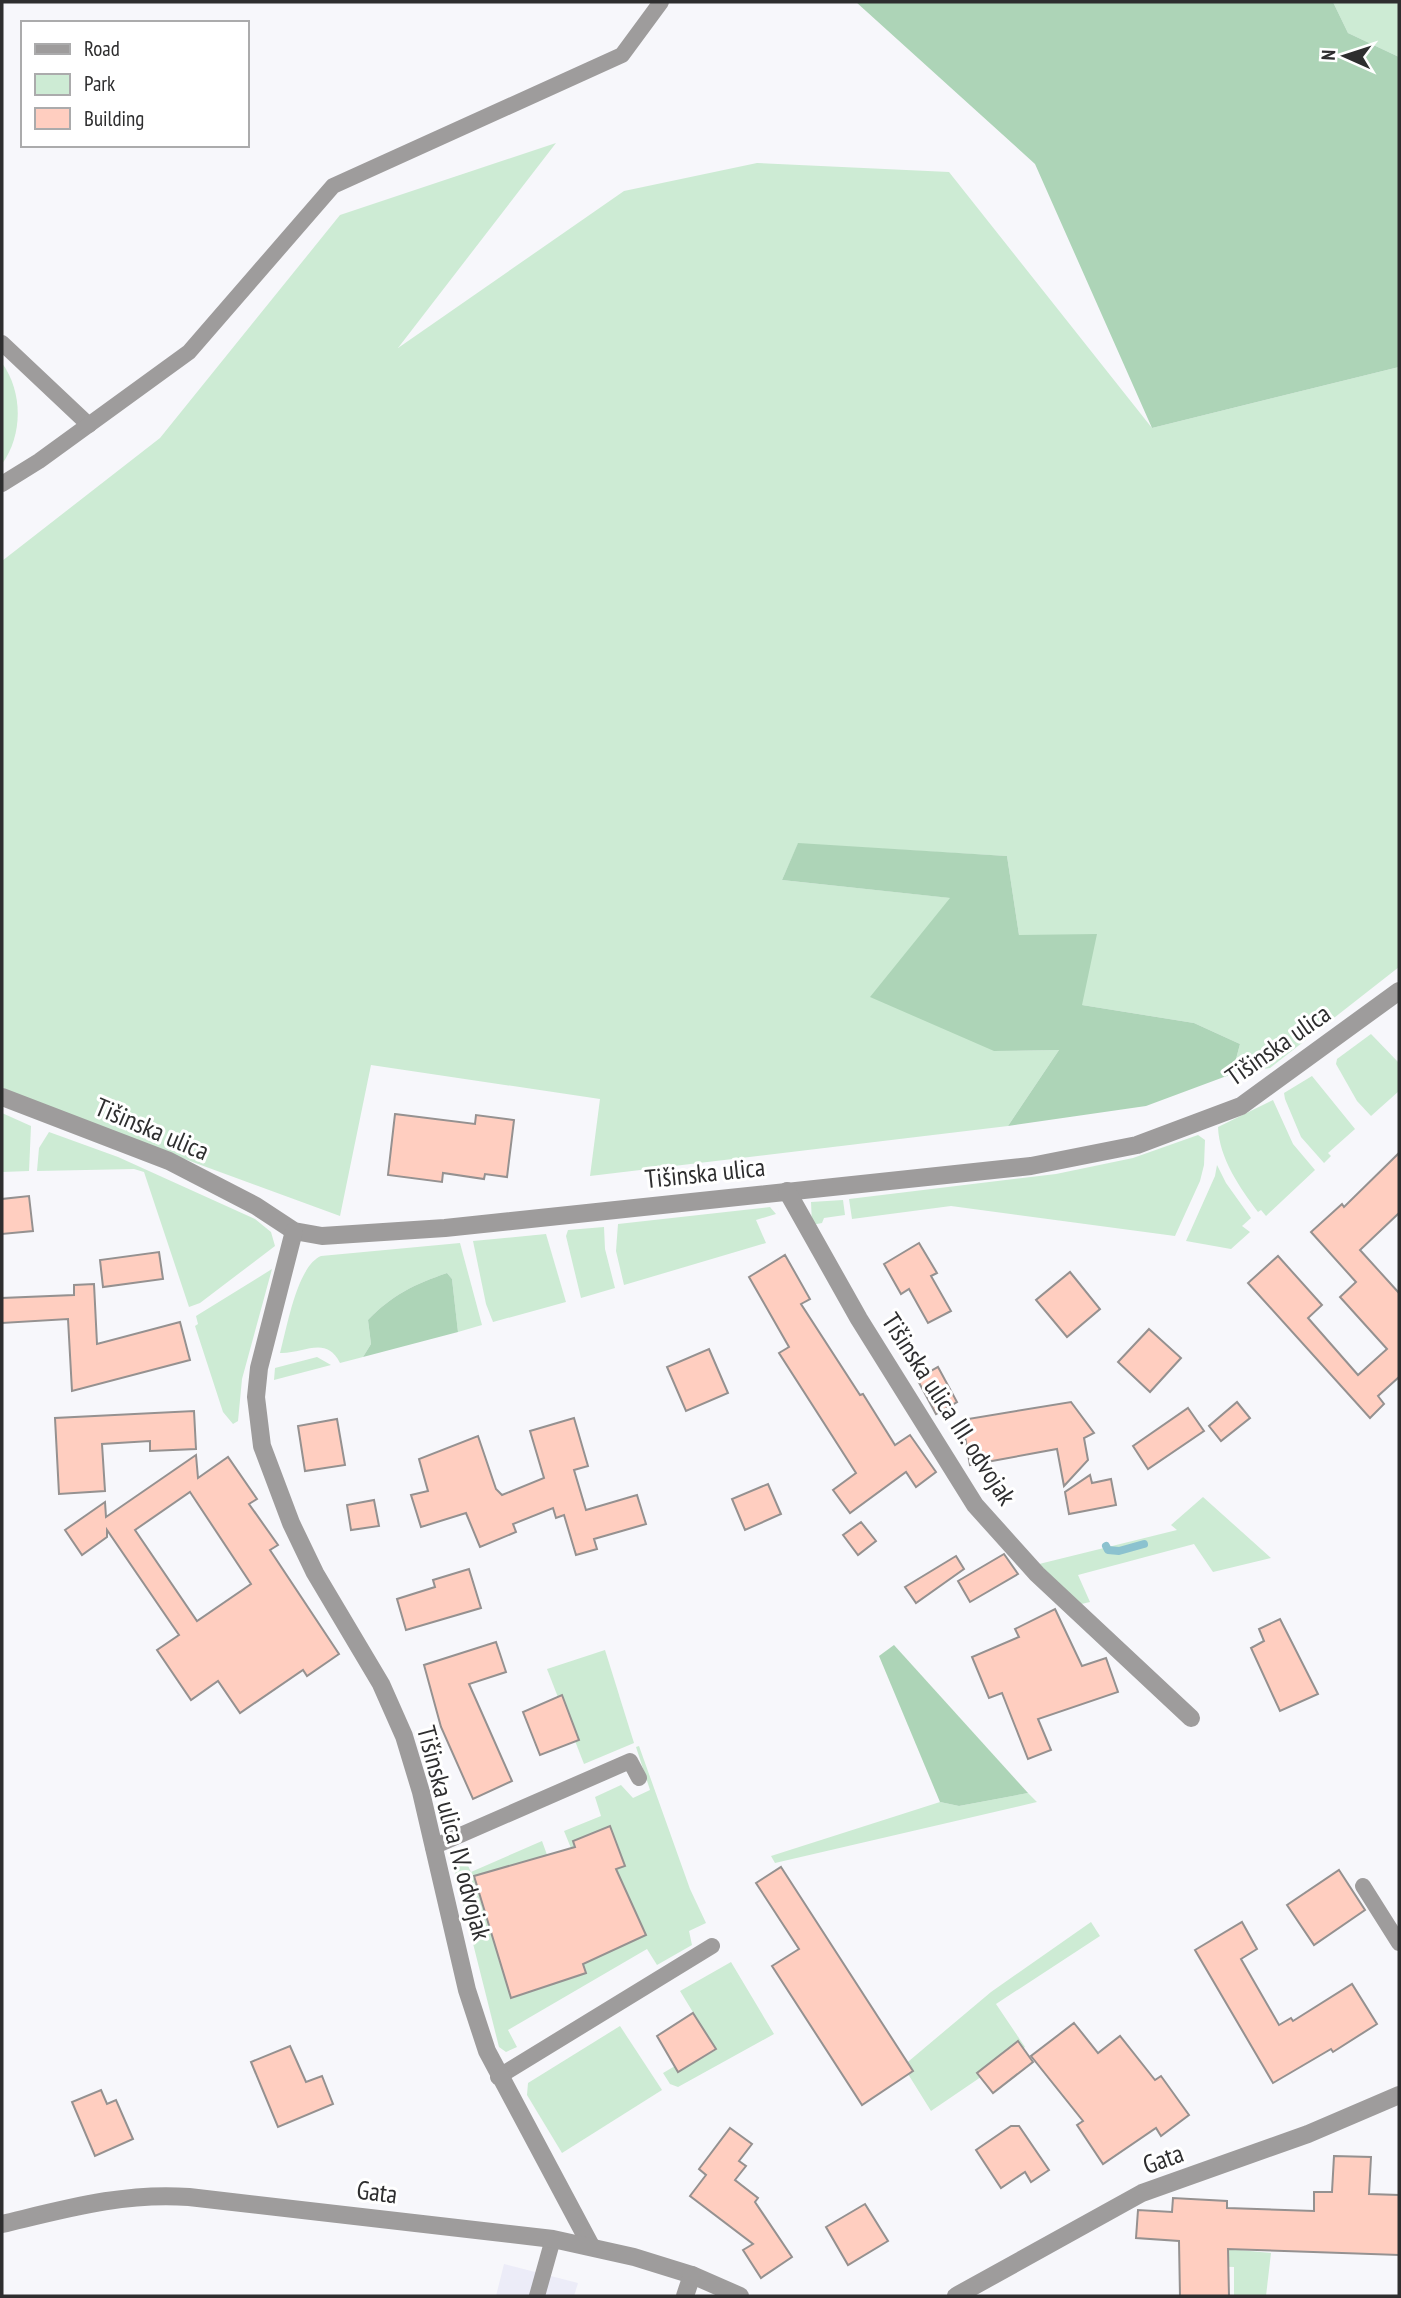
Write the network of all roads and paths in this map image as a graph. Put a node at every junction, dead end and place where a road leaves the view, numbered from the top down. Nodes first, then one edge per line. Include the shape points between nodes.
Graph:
1 (661, 2) edge
2 (2, 343) edge
3 (89, 425) junction
4 (2, 484) edge
5 (1399, 991) edge
6 (2, 1097) edge
7 (787, 1191) junction
8 (294, 1231) junction
9 (1191, 1718) dead end
10 (639, 1778) dead end
11 (433, 1847) junction
12 (1363, 1885) dead end
13 (1399, 1943) edge
14 (712, 1946) dead end
15 (498, 2077) junction
16 (1399, 2095) edge
17 (2, 2224) edge
18 (553, 2239) junction
19 (591, 2246) junction
20 (692, 2275) junction
21 (537, 2296) edge
22 (685, 2296) edge
23 (740, 2296) edge
24 (956, 2296) edge

1 - 3 lane via 622,55 333,186 189,352
2 - 3 lane
3 - 4 lane
5 - 7 street, Tišinska ulica via 1241,1106 1137,1145 1031,1166
6 - 8 street, Tišinska ulica via 169,1161
7 - 8 street, Tišinska ulica via 445,1228 322,1236
7 - 9 street, Tišinska ulica III. odvojak via 859,1319 975,1505 1037,1574
8 - 11 street, Tišinska ulica IV. odvojak via 259,1368 257,1422 291,1523 381,1684 404,1736
10 - 11 lane via 630,1761
11 - 15 street, Tišinska ulica IV. odvojak via 467,1990
12 - 13 lane
14 - 15 lane
15 - 19 street, Tišinska ulica IV. odvojak
16 - 24 street, Gata via 1308,2134 1142,2193
17 - 18 street, Gata via 115,2198 158,2195
18 - 19 street, Gata
18 - 21 lane
19 - 20 street, Gata
20 - 22 street
20 - 23 street, Gata

